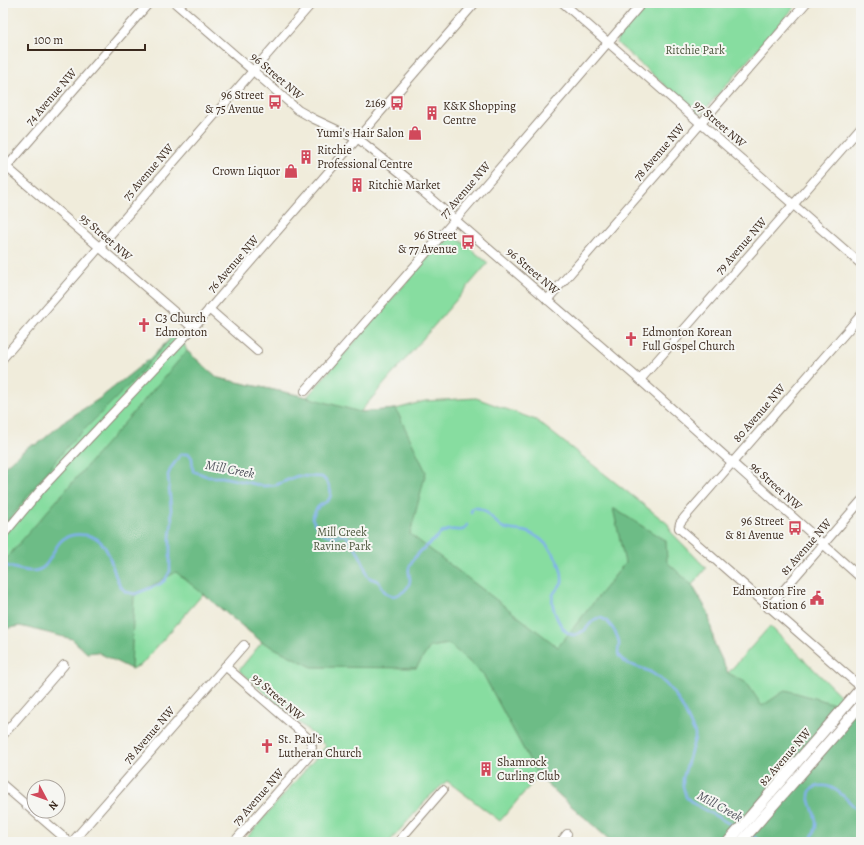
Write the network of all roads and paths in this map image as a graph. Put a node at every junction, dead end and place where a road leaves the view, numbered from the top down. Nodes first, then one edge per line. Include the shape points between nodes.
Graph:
1 (149, 3) edge
2 (175, 3) edge
3 (312, 3) edge
4 (475, 3) edge
5 (563, 3) edge
6 (642, 3) edge
7 (806, 3) edge
8 (608, 42) junction
9 (253, 71) junction
10 (700, 123) junction
11 (861, 127) edge
12 (357, 139) junction
13 (4, 167) edge
14 (793, 204) junction
15 (455, 220) junction
16 (100, 247) junction
17 (861, 264) edge
18 (548, 300) junction
19 (209, 309) junction
20 (861, 315) edge
21 (193, 328) junction
22 (256, 351) dead end
23 (3, 358) edge
24 (640, 380) junction
25 (305, 391) dead end
26 (731, 463) junction
27 (861, 501) edge
28 (3, 535) edge
29 (823, 545) junction
30 (861, 578) edge
31 (768, 608) junction
32 (244, 645) dead end
33 (64, 664) dead end
34 (225, 666) junction
35 (861, 687) edge
36 (861, 705) edge
37 (840, 720) junction
38 (3, 735) edge
39 (312, 748) joint
40 (3, 785) edge
41 (443, 790) dead end
42 (567, 834) dead end
43 (69, 842) edge
44 (72, 842) edge
45 (234, 842) edge
46 (398, 842) edge
47 (561, 842) edge
48 (728, 842) edge
49 (740, 842) edge

1 - 13 street, 74 Avenue NW
2 - 9 street, 96 Street NW
3 - 9 street, 75 Avenue NW
4 - 12 street, 76 Avenue NW
5 - 8 street, 97 Street NW
6 - 8 street, 77 Avenue NW
7 - 10 street, 78 Avenue NW
8 - 10 street, 97 Street NW
8 - 15 street, 77 Avenue NW
9 - 12 street, 96 Street NW via 304,114
9 - 16 street, 75 Avenue NW
10 - 14 street, 97 Street NW
10 - 18 street, 78 Avenue NW
11 - 14 street, 79 Avenue NW
12 - 15 street, 96 Street NW
12 - 19 street, 76 Avenue NW
13 - 16 street, 95 Street NW
14 - 17 street, 97 Street NW
14 - 24 street, 79 Avenue NW
15 - 18 street, 96 Street NW
15 - 25 street, 77 Avenue NW
16 - 21 street, 95 Street NW
16 - 23 street, 75 Avenue NW
18 - 24 street, 96 Street NW
19 - 21 street, 76 Avenue NW
19 - 22 street
20 - 26 street, 80 Avenue NW
21 - 28 street, 76 Avenue NW via 43,487
24 - 26 street, 96 Street NW
26 - 29 street, 96 Street NW
26 - 31 street, 80 Avenue NW via 684,518 679,528
27 - 29 street, 81 Avenue NW
29 - 30 street, 96 Street NW
29 - 31 street, 81 Avenue NW
31 - 35 street
32 - 34 street, 78 Avenue NW
33 - 38 street
34 - 39 street, 93 Street NW via 309,739
34 - 44 street, 78 Avenue NW
35 - 37 main road, 82 Avenue NW
36 - 37 main road, 82 Avenue NW
37 - 48 main road, 82 Avenue NW
37 - 49 main road, 82 Avenue NW
39 - 45 street, 79 Avenue NW via 309,756
40 - 43 street
41 - 46 street
42 - 47 street

